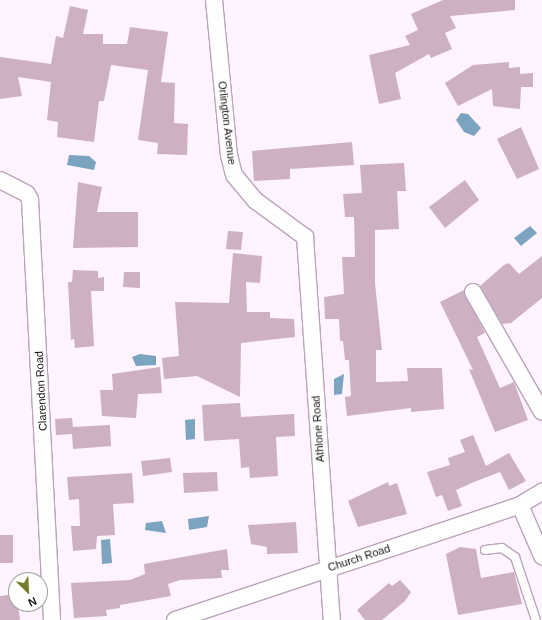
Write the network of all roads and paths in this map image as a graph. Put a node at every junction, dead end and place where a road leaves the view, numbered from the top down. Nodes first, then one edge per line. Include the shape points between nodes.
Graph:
1 (214, 0) edge
2 (0, 180) edge
3 (305, 237) joint
4 (473, 292) dead end
5 (542, 412) edge
6 (542, 492) edge
7 (520, 505) junction
8 (485, 550) dead end
9 (542, 556) edge
10 (330, 567) junction
11 (52, 620) edge
12 (175, 620) edge
13 (332, 620) edge
14 (536, 620) edge

1 - 3 street, Orlington Avenue via 229,155 234,175 256,201
2 - 11 street, Clarendon Road via 27,194 30,200
3 - 10 street, Athlone Road
4 - 5 street
6 - 7 street, Church Road
7 - 9 street
7 - 10 street, Church Road
8 - 14 lane via 502,548 515,557
10 - 12 street, Church Road
10 - 13 street, Athlone Road

